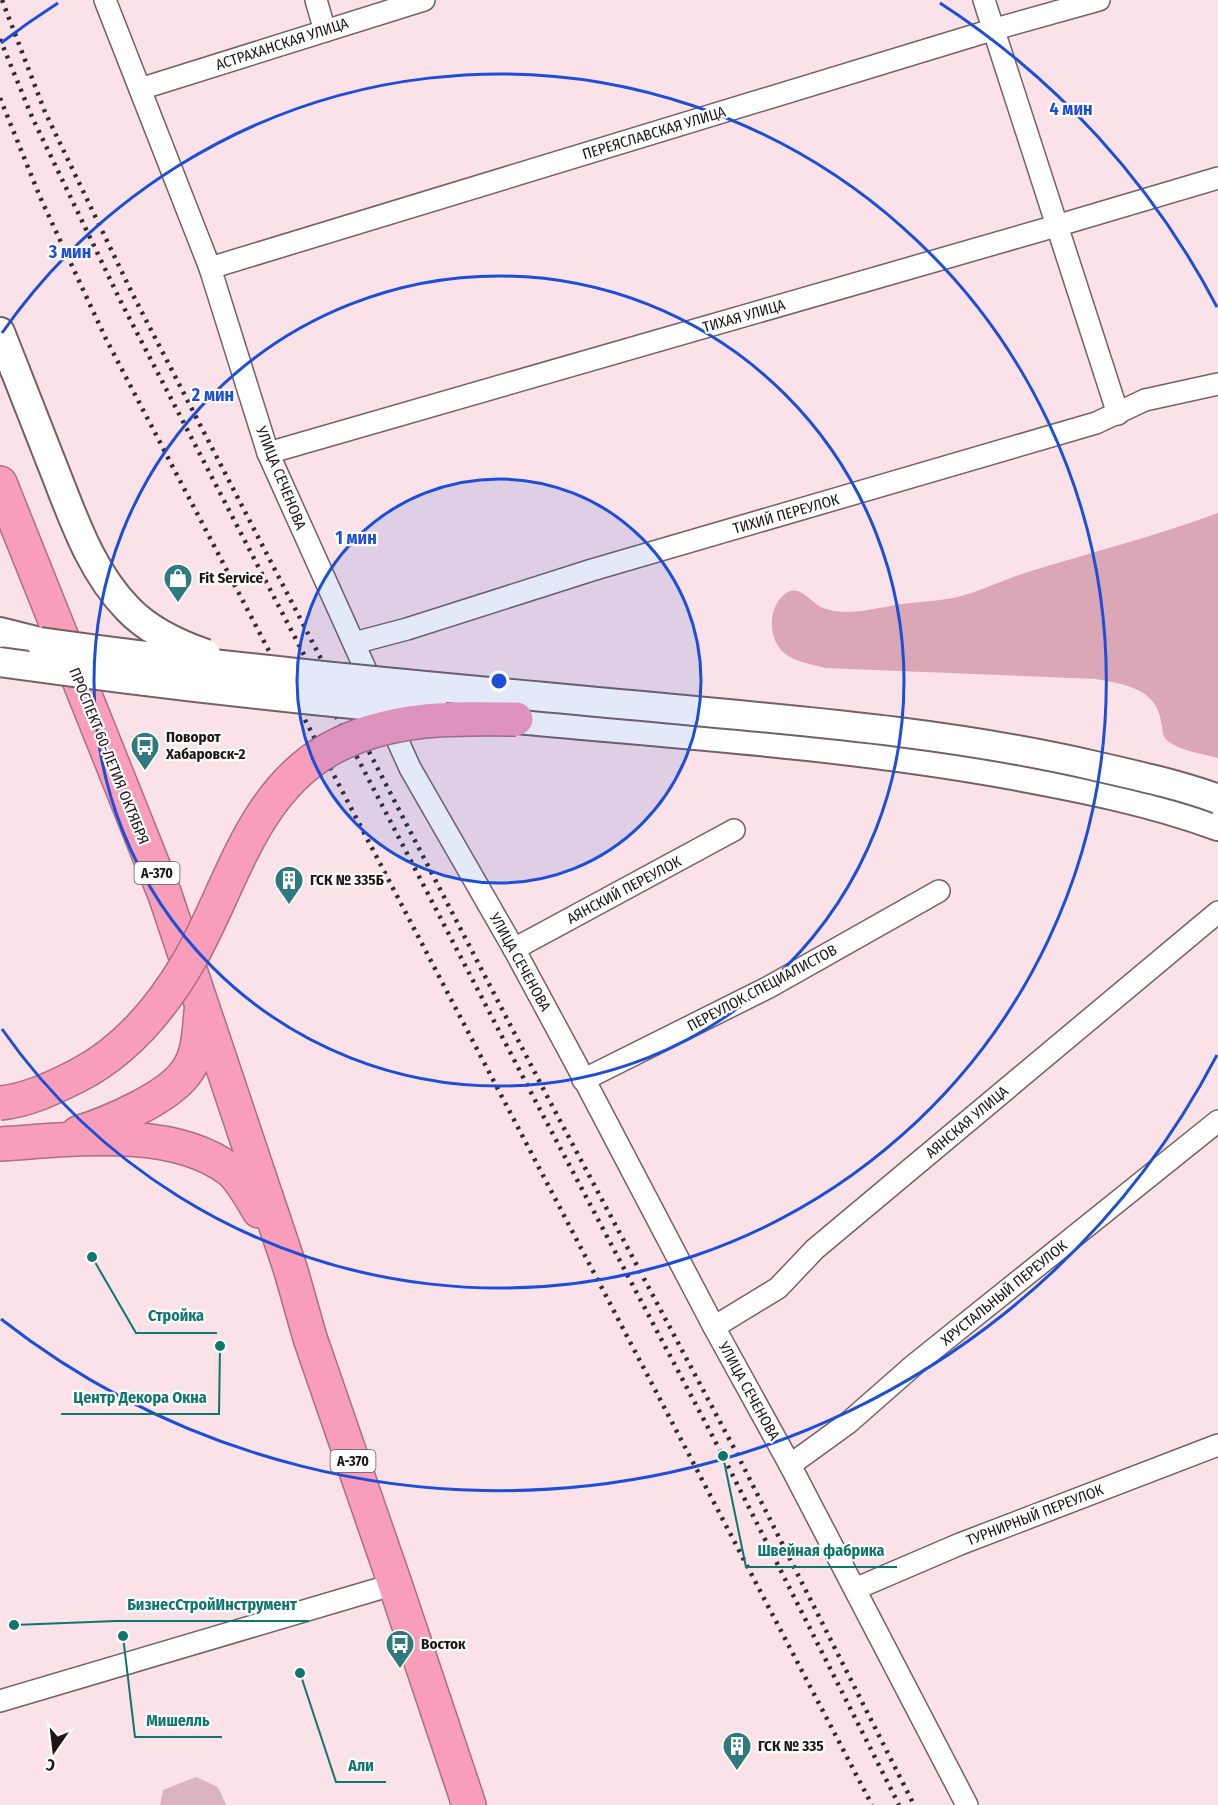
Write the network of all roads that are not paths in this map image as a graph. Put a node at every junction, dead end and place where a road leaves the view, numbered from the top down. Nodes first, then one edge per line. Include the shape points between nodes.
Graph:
1 (105, 0) edge
2 (316, 0) edge
3 (424, 0) edge
4 (984, 0) edge
5 (1099, 0) edge
6 (995, 29) junction
7 (325, 31) junction
8 (140, 90) junction
9 (1218, 178) edge
10 (1056, 226) junction
11 (210, 268) junction
12 (0, 332) edge
13 (1218, 384) edge
14 (1118, 414) junction
15 (268, 453) junction
16 (0, 483) edge
17 (0, 634) edge
18 (354, 644) junction
19 (0, 662) edge
20 (304, 675) junction
21 (516, 718) junction
22 (1218, 799) edge
23 (1218, 826) edge
24 (734, 830) dead end
25 (939, 891) dead end
26 (1218, 912) edge
27 (514, 949) junction
28 (196, 991) junction
29 (583, 1080) junction
30 (0, 1103) edge
31 (1218, 1120) edge
32 (56, 1140) junction
33 (0, 1144) edge
34 (291, 1271) junction
35 (714, 1328) junction
36 (1218, 1445) edge
37 (790, 1465) junction
38 (395, 1584) junction
39 (855, 1589) junction
40 (0, 1701) edge
41 (469, 1805) edge
42 (966, 1805) edge

1 - 8 street, УЛИЦА СЕЧЕНОВА
2 - 7 street
3 - 7 street, АСТРАХАНСКАЯ УЛИЦА
4 - 6 street
5 - 6 street, ПЕРЕЯСЛАВСКАЯ УЛИЦА
6 - 10 street
6 - 11 street, ПЕРЕЯСЛАВСКАЯ УЛИЦА
7 - 8 street, АСТРАХАНСКАЯ УЛИЦА
8 - 11 street, УЛИЦА СЕЧЕНОВА
9 - 10 street, ТИХАЯ УЛИЦА
10 - 14 street
10 - 15 street, ТИХАЯ УЛИЦА
11 - 15 street, УЛИЦА СЕЧЕНОВА
12 - 20 main road, bridge via 78,533 100,573 128,609 182,646 212,657
13 - 14 street, ТИХИЙ ПЕРЕУЛОК via 1145,400
14 - 18 street, ТИХИЙ ПЕРЕУЛОК
15 - 18 street, УЛИЦА СЕЧЕНОВА
16 - 28 highway, ПРОСПЕКТ 60-ЛЕТИЯ ОКТЯБРЯ / А-370 via 165,895
17 - 20 main road, bridge
18 - 27 street, УЛИЦА СЕЧЕНОВА via 410,768
19 - 21 main road, bridge via 302,700
20 - 22 main road, bridge via 837,724 962,740 1145,777
21 - 23 main road via 958,765 1139,802
21 - 30 highway, bridge via 448,718 403,723 330,749 303,767 261,818 189,960 165,999 135,1035 98,1065 56,1087
24 - 27 street, АЯНСКИЙ ПЕРЕУЛОК
25 - 29 street, ПЕРЕУЛОК СПЕЦИАЛИСТОВ via 769,987
26 - 35 street, АЯНСКАЯ УЛИЦА via 815,1249 778,1288
27 - 29 street, УЛИЦА СЕЧЕНОВА
28 - 32 highway, А-370 via 201,1011 198,1046 188,1070 177,1083 101,1125
28 - 34 highway, ПРОСПЕКТ 60-ЛЕТИЯ ОКТЯБРЯ / А-370
29 - 35 street, УЛИЦА СЕЧЕНОВА
31 - 37 street, ХРУСТАЛЬНЫЙ ПЕРЕУЛОК via 914,1365 848,1423
32 - 33 highway, ПРОСПЕКТ 60-ЛЕТИЯ ОКТЯБРЯ / А-370
32 - 34 highway, ПРОСПЕКТ 60-ЛЕТИЯ ОКТЯБРЯ / А-370 via 164,1143 207,1155 232,1172 272,1233
34 - 38 highway, ПРОСПЕКТ 60-ЛЕТИЯ ОКТЯБРЯ / А-370 via 310,1338
35 - 37 street, УЛИЦА СЕЧЕНОВА
36 - 39 street, ТУРНИРНЫЙ ПЕРЕУЛОК via 960,1544
37 - 39 street, УЛИЦА СЕЧЕНОВА
38 - 40 street
38 - 41 highway, ПРОСПЕКТ 60-ЛЕТИЯ ОКТЯБРЯ / А-370
39 - 42 street, УЛИЦА СЕЧЕНОВА

